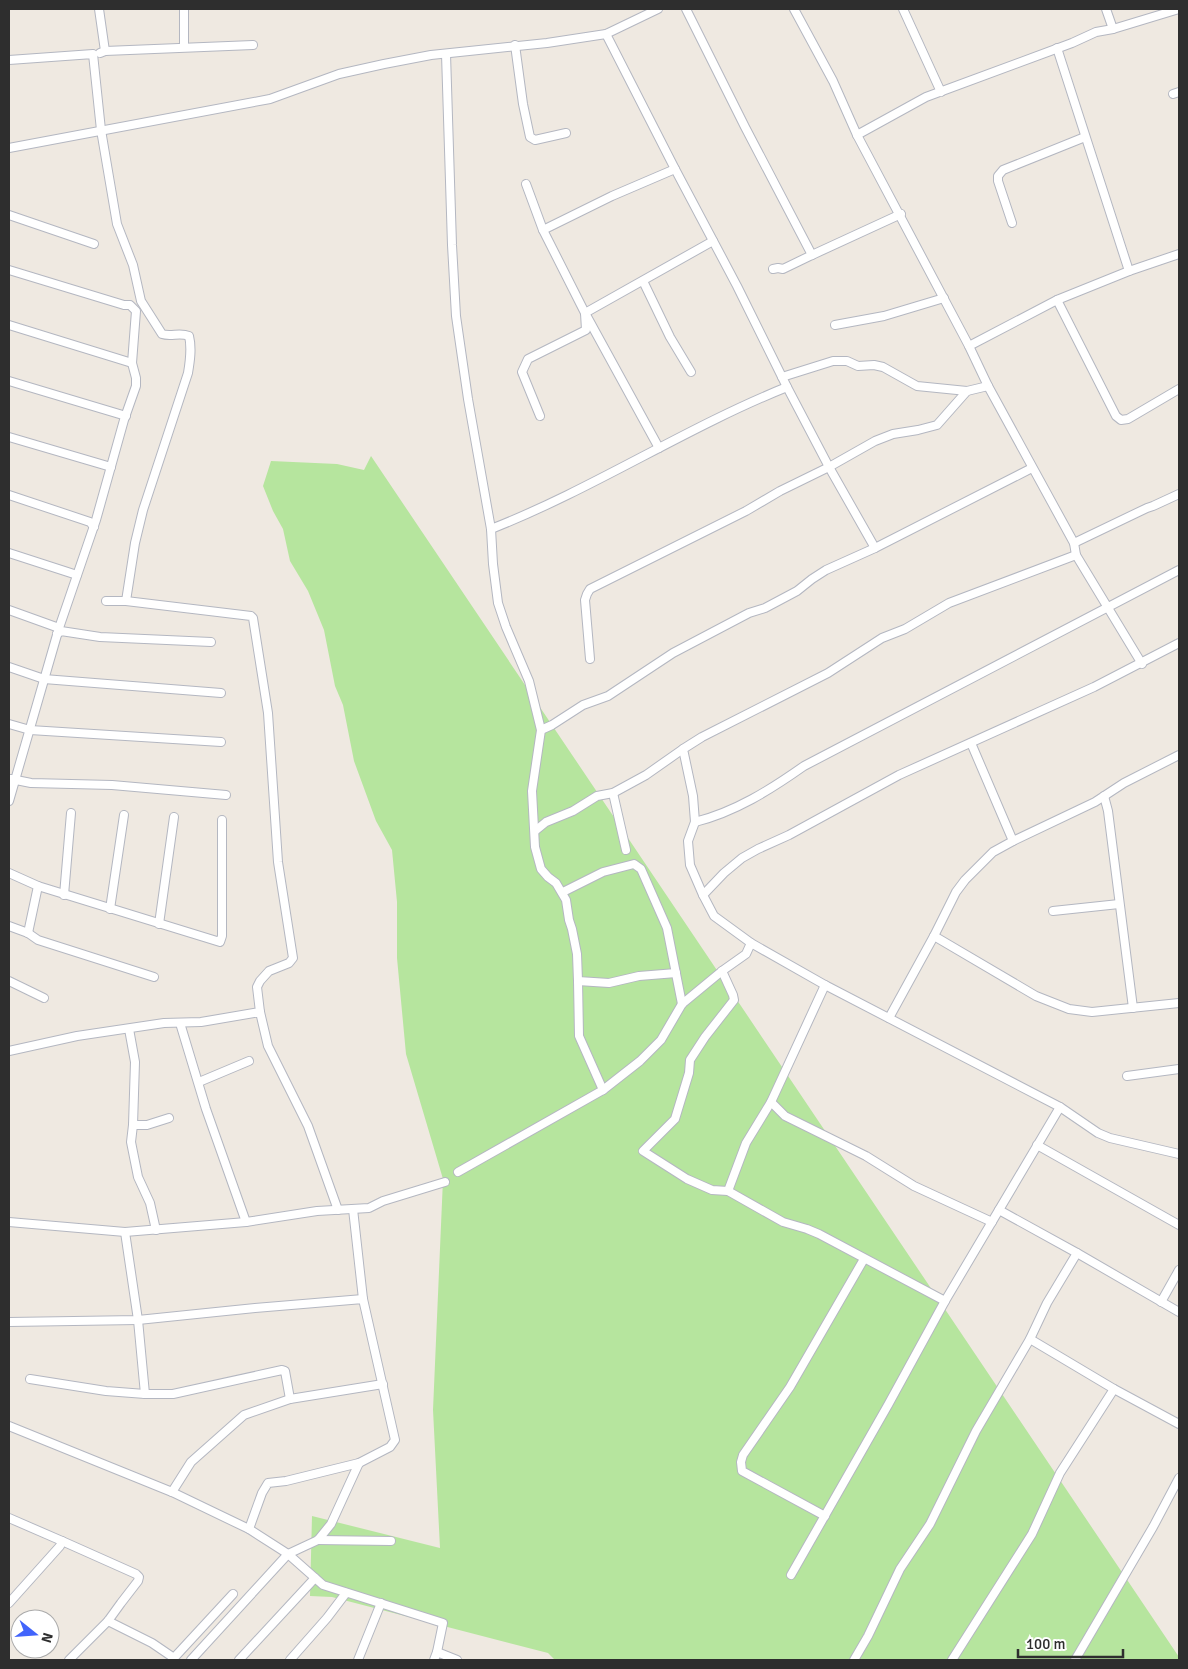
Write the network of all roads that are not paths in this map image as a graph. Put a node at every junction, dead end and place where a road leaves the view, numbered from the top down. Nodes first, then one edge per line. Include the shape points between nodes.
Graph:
1 (99, 9) edge
2 (184, 9) edge
3 (658, 9) edge
4 (686, 9) edge
5 (794, 9) edge
6 (903, 9) edge
7 (1106, 9) edge
8 (1179, 9) edge
9 (1113, 29) junction
10 (606, 34) junction
11 (253, 45) dead end
12 (515, 45) junction
13 (184, 47) junction
14 (1057, 48) junction
15 (105, 51) junction
16 (93, 54) junction
17 (446, 54) junction
18 (9, 60) edge
19 (941, 92) junction
20 (101, 130) junction
21 (566, 133) dead end
22 (857, 135) junction
23 (1085, 137) junction
24 (9, 148) edge
25 (675, 169) junction
26 (526, 184) dead end
27 (901, 214) junction
28 (9, 215) edge
29 (1012, 223) dead end
30 (543, 230) junction
31 (713, 241) junction
32 (94, 244) dead end
33 (1179, 254) edge
34 (812, 255) junction
35 (773, 269) dead end
36 (9, 270) edge
37 (1129, 271) junction
38 (644, 281) junction
39 (944, 298) junction
40 (1057, 300) junction
41 (585, 313) junction
42 (835, 325) dead end
43 (9, 326) edge
44 (969, 346) junction
45 (132, 363) junction
46 (691, 372) dead end
47 (782, 377) junction
48 (9, 381) edge
49 (988, 386) junction
50 (787, 387) junction
51 (1179, 389) edge
52 (967, 391) junction
53 (126, 416) junction
54 (540, 416) dead end
55 (9, 438) edge
56 (659, 448) junction
57 (111, 467) junction
58 (829, 467) junction
59 (1032, 468) junction
60 (1179, 494) edge
61 (9, 495) edge
62 (94, 527) junction
63 (491, 530) junction
64 (1074, 543) junction
65 (875, 548) junction
66 (9, 552) edge
67 (1076, 555) junction
68 (1179, 570) edge
69 (77, 575) junction
70 (106, 601) dead end
71 (126, 601) junction
72 (1109, 607) junction
73 (9, 610) edge
74 (58, 631) junction
75 (211, 642) dead end
76 (1179, 643) edge
77 (590, 659) dead end
78 (1142, 664) junction
79 (9, 667) edge
80 (44, 679) junction
81 (221, 693) dead end
82 (9, 724) edge
83 (30, 730) junction
84 (540, 730) junction
85 (221, 742) dead end
86 (971, 743) junction
87 (683, 750) junction
88 (1179, 755) edge
89 (11, 779) edge
90 (613, 793) junction
91 (226, 795) dead end
92 (1104, 796) junction
93 (9, 801) edge
94 (71, 813) dead end
95 (124, 815) dead end
96 (174, 817) dead end
97 (222, 820) dead end
98 (695, 822) junction
99 (535, 831) junction
100 (1013, 841) junction
101 (626, 850) dead end
102 (9, 873) edge
103 (38, 886) junction
104 (562, 892) junction
105 (64, 895) junction
106 (703, 895) junction
107 (1119, 904) junction
108 (110, 909) junction
109 (1053, 911) dead end
110 (159, 924) junction
111 (9, 926) edge
112 (28, 933) junction
113 (934, 936) junction
114 (750, 943) junction
115 (722, 971) junction
116 (676, 973) junction
117 (154, 977) dead end
118 (9, 981) edge
119 (578, 981) junction
120 (825, 985) junction
121 (44, 998) dead end
122 (1179, 1003) edge
123 (682, 1004) junction
124 (1133, 1008) junction
125 (260, 1012) junction
126 (889, 1018) junction
127 (180, 1024) junction
128 (129, 1029) junction
129 (9, 1051) edge
130 (249, 1061) dead end
131 (1179, 1069) edge
132 (1127, 1076) dead end
133 (198, 1082) junction
134 (603, 1090) junction
135 (771, 1102) junction
136 (1060, 1107) junction
137 (169, 1118) dead end
138 (133, 1125) junction
139 (1038, 1145) junction
140 (1179, 1154) edge
141 (458, 1172) dead end
142 (445, 1182) dead end
143 (728, 1191) junction
144 (338, 1210) junction
145 (353, 1210) junction
146 (999, 1210) junction
147 (9, 1222) edge
148 (246, 1222) junction
149 (992, 1222) junction
150 (1179, 1225) edge
151 (156, 1230) junction
152 (125, 1232) junction
153 (1077, 1253) junction
154 (864, 1259) junction
155 (1179, 1270) edge
156 (363, 1299) junction
157 (945, 1301) junction
158 (1161, 1302) junction
159 (1179, 1312) edge
160 (138, 1320) junction
161 (9, 1322) edge
162 (1030, 1339) junction
163 (30, 1379) dead end
164 (382, 1384) junction
165 (1114, 1389) junction
166 (145, 1394) junction
167 (290, 1399) junction
168 (1179, 1424) edge
169 (9, 1426) edge
170 (359, 1462) junction
171 (1179, 1478) edge
172 (172, 1492) junction
173 (825, 1516) junction
174 (9, 1518) edge
175 (249, 1529) junction
176 (318, 1540) junction
177 (62, 1541) junction
178 (391, 1541) dead end
179 (288, 1554) junction
180 (790, 1575) dead end
181 (315, 1578) junction
182 (346, 1592) junction
183 (233, 1594) dead end
184 (9, 1603) edge
185 (380, 1603) junction
186 (108, 1621) junction
187 (437, 1652) junction
188 (173, 1659) edge
189 (69, 1660) edge
190 (191, 1660) edge
191 (239, 1660) edge
192 (290, 1660) edge
193 (358, 1660) edge
194 (434, 1660) edge
195 (457, 1660) edge
196 (854, 1660) edge
197 (952, 1660) edge
198 (1075, 1660) edge

1 - 15 street
2 - 13 street
3 - 10 street
4 - 34 street
5 - 22 street via 833,81
6 - 19 street
7 - 9 street
8 - 9 street
9 - 14 street via 1096,32
10 - 12 street
10 - 25 street
11 - 13 street
12 - 17 street
12 - 21 street via 530,137 535,140
13 - 15 street
14 - 19 street
14 - 23 street
15 - 16 street
16 - 18 street
16 - 20 street
17 - 20 street via 339,74 270,99 240,106
17 - 63 street via 456,316
19 - 22 street
20 - 24 street
20 - 71 street via 117,224 141,301 162,334 184,334 190,341 190,364 143,510
22 - 27 street
23 - 29 street via 1003,170 998,181
23 - 37 street
25 - 30 street
25 - 31 street
26 - 30 street
27 - 34 street
27 - 39 street
28 - 32 street
30 - 41 street
31 - 38 street
31 - 47 street
33 - 37 street
34 - 35 street via 783,269
36 - 45 street via 130,305 136,311
37 - 40 street
38 - 41 street
38 - 46 street via 670,337
39 - 42 street via 884,316
39 - 44 street
40 - 44 street
40 - 51 street via 1116,416 1121,420
41 - 54 street via 586,330 524,364 522,372
41 - 56 street
43 - 45 street
44 - 49 street
45 - 53 street via 136,386
47 - 50 street
47 - 52 street via 833,361 848,361 858,366 884,367 917,386
48 - 53 street
49 - 52 street
49 - 59 street
50 - 56 street
50 - 58 street
52 - 58 street via 937,425 884,438
53 - 57 street
55 - 57 street
56 - 63 street
57 - 62 street
58 - 65 street
58 - 77 street via 590,589 585,600
59 - 64 street
59 - 65 street
60 - 64 street
61 - 62 street via 90,522
62 - 69 street
63 - 84 street via 498,602 529,681
64 - 67 street
65 - 84 street via 826,570 797,591 673,653 608,696
66 - 69 street
67 - 72 street
67 - 87 street via 949,603 905,629 882,638 828,673 702,737
68 - 72 street
69 - 74 street
70 - 71 street
71 - 125 street via 253,618 268,713 278,862 293,958 289,964 269,971 260,981 257,987
72 - 78 street
72 - 98 street via 804,766 770,789 726,812
73 - 74 street
74 - 75 street via 100,637
74 - 80 street
76 - 78 street
78 - 86 street
79 - 80 street
80 - 81 street
80 - 83 street
82 - 83 street
83 - 85 street
83 - 89 street
84 - 99 street via 532,791
86 - 100 street
86 - 106 street via 899,775 742,858
87 - 90 street
87 - 98 street
88 - 92 street
89 - 91 street via 31,783 112,785
89 - 93 street
90 - 99 street via 597,796
90 - 101 street
92 - 100 street
92 - 107 street
94 - 105 street
95 - 108 street
96 - 110 street
97 - 110 street via 220,942
98 - 106 street via 688,841 690,865
99 - 104 street via 541,869
100 - 113 street via 994,852 964,880
102 - 103 street
103 - 105 street
103 - 112 street
104 - 116 street via 603,872 634,864 641,869 667,928
104 - 119 street via 577,954
105 - 108 street
106 - 114 street via 714,916
107 - 109 street
107 - 124 street
108 - 110 street
111 - 112 street
112 - 117 street via 38,940
113 - 124 street via 1036,996 1069,1009 1092,1012
113 - 126 street
114 - 115 street via 746,954
114 - 120 street
115 - 123 street
115 - 143 street via 734,1000 690,1060 675,1120 643,1151 687,1179 712,1190
116 - 119 street via 609,982
116 - 123 street
118 - 121 street
119 - 134 street via 579,1036
120 - 126 street
120 - 135 street
122 - 124 street
123 - 134 street via 656,1046
125 - 127 street
125 - 144 street via 268,1046 308,1126
126 - 136 street
127 - 128 street via 164,1023
127 - 133 street
128 - 129 street via 76,1036
128 - 138 street via 135,1062
130 - 133 street
131 - 132 street
133 - 148 street
134 - 141 street
135 - 143 street via 746,1143
135 - 149 street via 785,1116 866,1156 914,1186
136 - 139 street
136 - 140 street via 1110,1138
137 - 138 street via 147,1125
138 - 151 street via 132,1142 138,1176 150,1203
139 - 146 street
139 - 150 street
142 - 145 street via 369,1208
143 - 154 street via 783,1222 819,1234
144 - 145 street
144 - 148 street
145 - 156 street
146 - 149 street
146 - 153 street
147 - 152 street
148 - 151 street
149 - 157 street
151 - 152 street
152 - 160 street
153 - 158 street
153 - 162 street
154 - 157 street
154 - 173 street via 790,1386 741,1462 742,1471
155 - 158 street
156 - 160 street
156 - 164 street
157 - 173 street
158 - 159 street
160 - 161 street
160 - 166 street
162 - 165 street
162 - 196 street via 976,1431 930,1524 900,1568
163 - 166 street
164 - 167 street
164 - 170 street via 395,1440 390,1447
165 - 168 street
165 - 197 street via 1060,1473 1032,1534
166 - 167 street via 173,1394 282,1370 285,1371
167 - 172 street via 244,1415 191,1462
169 - 172 street
170 - 175 street via 268,1483
170 - 176 street via 330,1524
171 - 198 street
172 - 175 street
173 - 180 street
174 - 177 street
175 - 179 street
176 - 178 street
176 - 179 street
177 - 184 street
177 - 186 street via 128,1569 139,1578
179 - 181 street
179 - 190 street
181 - 182 street via 323,1585
181 - 191 street
182 - 185 street
182 - 192 street
183 - 188 street
185 - 187 street via 443,1623
185 - 193 street
186 - 188 street via 152,1643
186 - 189 street
187 - 194 street
187 - 195 street

